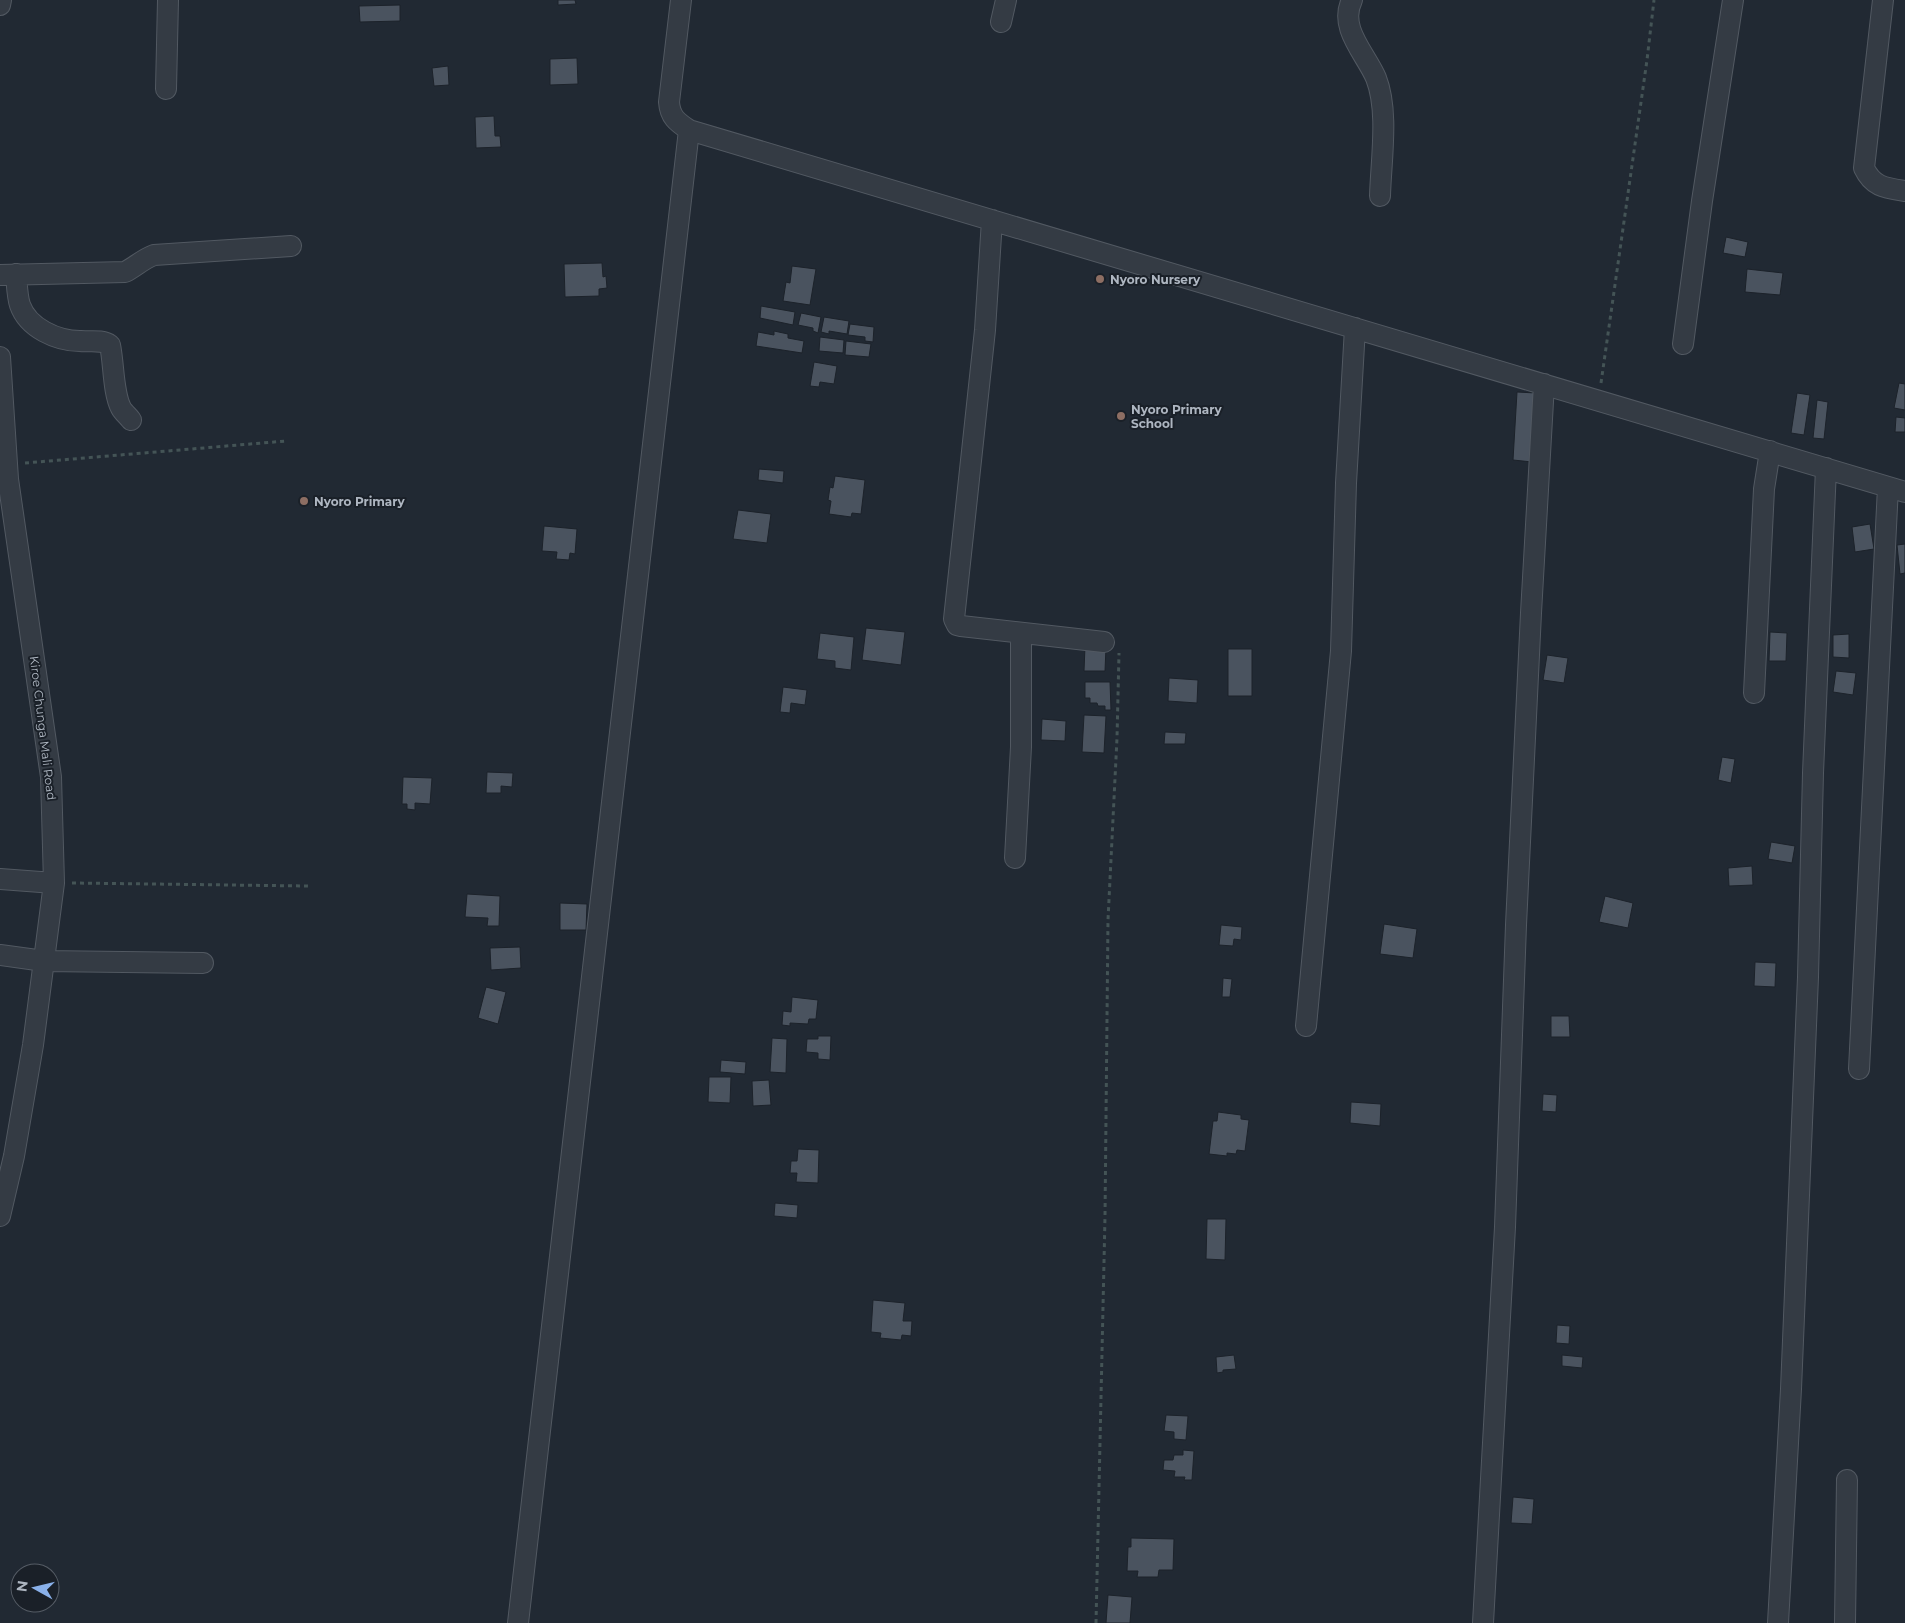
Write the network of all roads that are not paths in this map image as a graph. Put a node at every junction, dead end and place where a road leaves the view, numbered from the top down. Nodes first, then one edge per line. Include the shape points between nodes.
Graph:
1 (0, 0) edge
2 (168, 0) edge
3 (681, 0) edge
4 (1006, 0) edge
5 (1352, 0) edge
6 (1733, 0) edge
7 (1883, 0) edge
8 (0, 5) edge
9 (1000, 22) dead end
10 (166, 89) dead end
11 (689, 130) junction
12 (1905, 191) edge
13 (1380, 196) dead end
14 (992, 220) junction
15 (291, 246) dead end
16 (8, 275) edge
17 (1355, 328) junction
18 (1683, 344) dead end
19 (0, 357) edge
20 (1544, 384) junction
21 (131, 420) dead end
22 (1770, 451) junction
23 (1826, 468) junction
24 (5, 474) edge
25 (1897, 489) edge
26 (1021, 634) junction
27 (1104, 642) road end
28 (1754, 693) dead end
29 (1015, 858) dead end
30 (0, 879) edge
31 (54, 883) junction
32 (0, 955) edge
33 (44, 961) junction
34 (203, 963) dead end
35 (1306, 1026) dead end
36 (1858, 1069) dead end
37 (0, 1216) edge
38 (1847, 1480) dead end
39 (518, 1623) edge
40 (1483, 1623) edge
41 (1778, 1623) edge
42 (1846, 1623) edge

1 - 8 street
2 - 10 street
3 - 11 street via 669,102 676,122
4 - 9 street
5 - 13 street via 1350,31 1375,76 1383,106
6 - 18 street
7 - 12 street via 1864,168 1874,183
11 - 14 street
11 - 39 street
14 - 17 street
14 - 26 street via 985,330 954,619 961,626
15 - 16 street via 154,255 124,272
16 - 21 street via 23,312 33,324 54,337 110,345 116,391 121,408
17 - 20 street
17 - 35 street via 1341,651
19 - 24 street, Kiroe Chunga Mali Road
20 - 22 street
20 - 40 street via 1530,613 1505,1227
22 - 23 street
22 - 28 street via 1764,489
23 - 25 street
23 - 41 street via 1807,997
24 - 31 street, Kiroe Chunga Mali Road via 51,778
25 - 36 street
26 - 27 street
26 - 29 street via 1021,747
30 - 31 street
31 - 33 street, Kiroe Chunga Mali Road
32 - 33 street
33 - 34 street
33 - 37 street, Kiroe Chunga Mali Road via 16,1147
38 - 42 street

